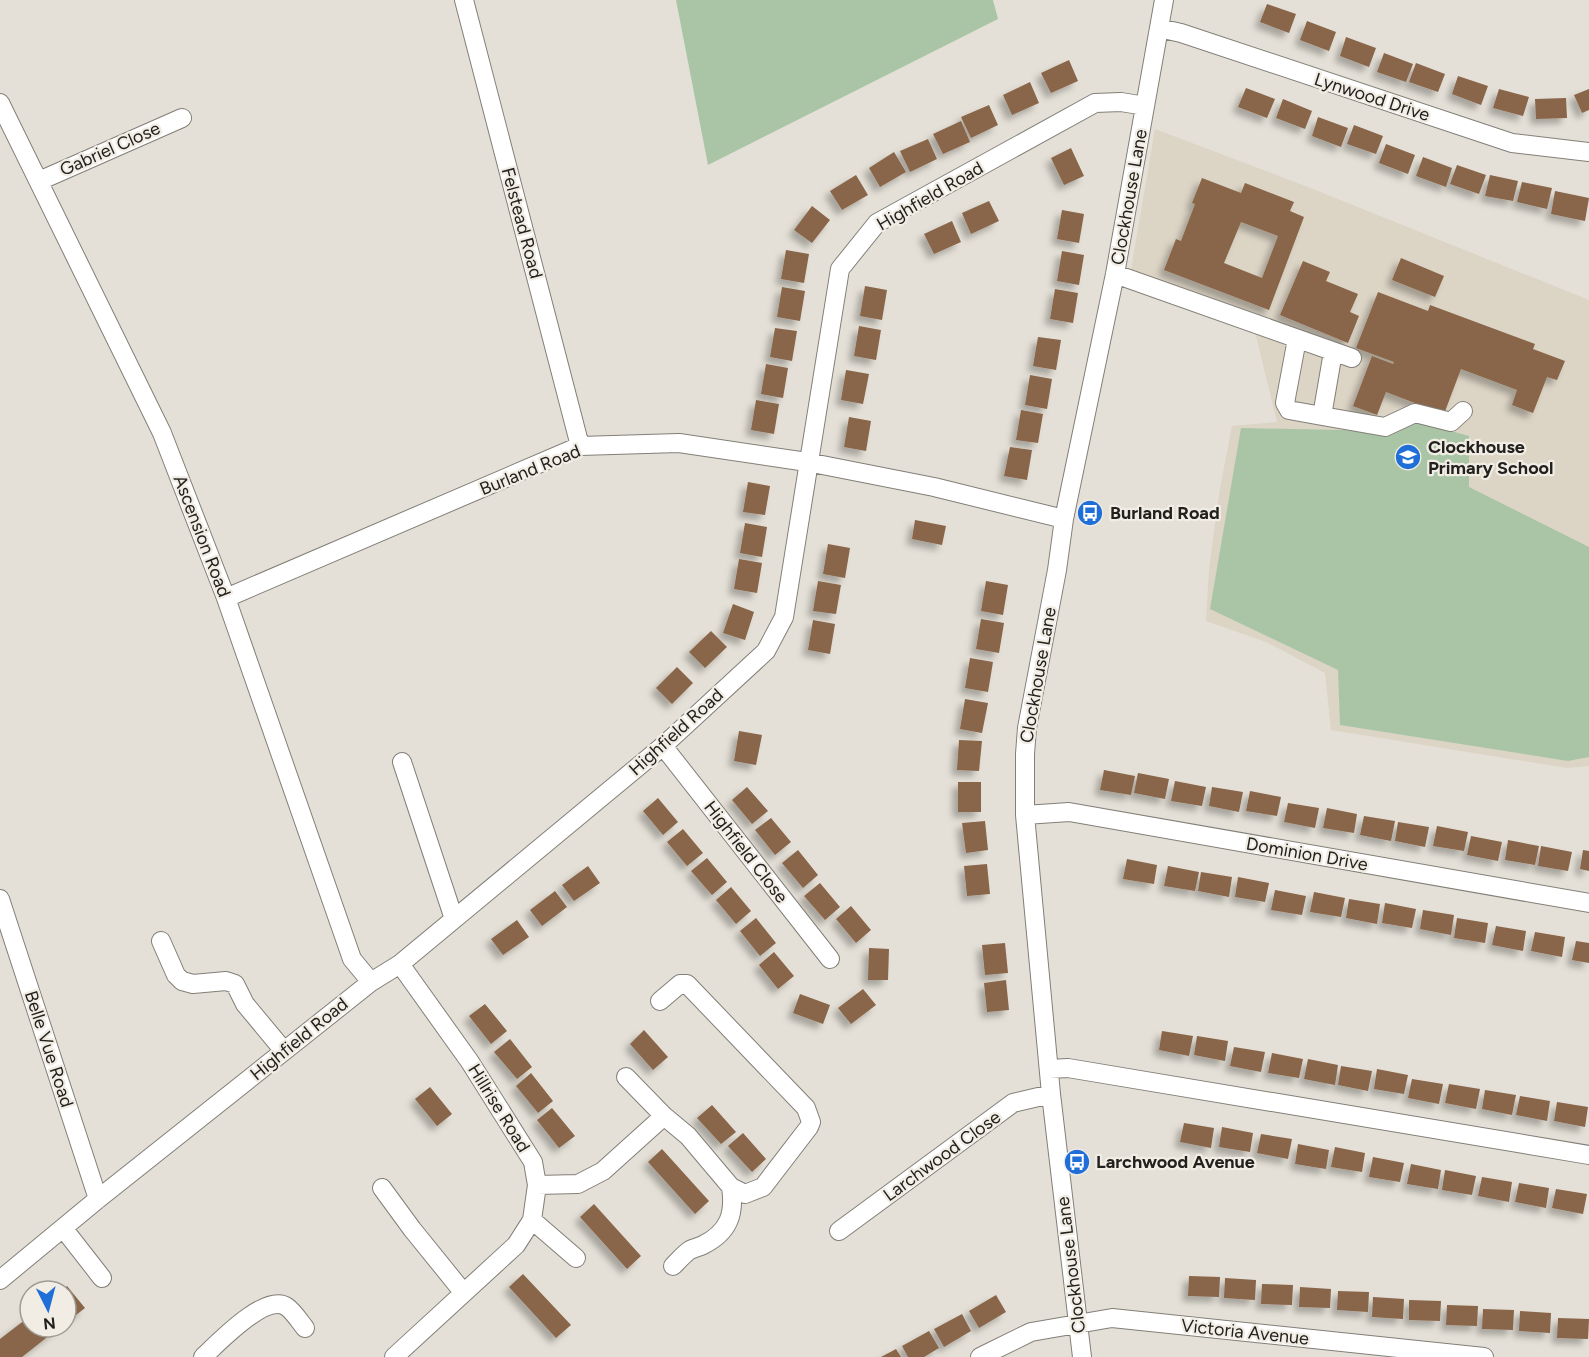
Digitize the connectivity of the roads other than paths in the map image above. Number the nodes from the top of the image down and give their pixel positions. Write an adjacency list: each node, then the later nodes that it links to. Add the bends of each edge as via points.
1 (464, 0): 15 (street, Felstead Road)
2 (1164, 0): 3 (street, Clockhouse Lane)
3 (1159, 28): 5 (street, Clockhouse Lane); 7 (street, Lynwood Drive, via 1512,142)
4 (0, 103): 8 (street, Ascension Road)
5 (1145, 106): 9 (street, Clockhouse Lane); 16 (street, Highfield Road, via 1121,102 1095,104 877,223 840,269)
6 (182, 118): 8 (street, Gabriel Close)
7 (1589, 153)
8 (39, 181): 18 (street, Ascension Road, via 162,433)
9 (1115, 274): 10 (street); 17 (street, Clockhouse Lane)
10 (1297, 339): 11 (street); 14 (street, via 1285,403 1289,410)
11 (1333, 352): 12 (street); 14 (street)
12 (1352, 358)
13 (1463, 411): 14 (street, via 1451,422 1415,413 1385,427)
14 (1322, 416)
15 (580, 447): 16 (street, Burland Road, via 679,443); 18 (street, Burland Road)
16 (807, 462): 17 (street, Burland Road, via 934,487); 19 (street, Highfield Road, via 784,617 766,651)
17 (1064, 519): 21 (street, Clockhouse Lane, via 1028,728)
18 (226, 598): 28 (street, Ascension Road, via 351,959)
19 (663, 746): 24 (street, Highfield Road); 26 (street, Highfield Close)
20 (402, 762): 24 (street)
21 (1025, 815): 23 (street, Dominion Drive, via 1069,812); 31 (street, Clockhouse Lane)
22 (0, 899): 39 (street, Belle Vue Road)
23 (1589, 903)
24 (454, 919): 27 (street, Highfield Road)
25 (162, 941): 30 (street, via 182,981 236,984 245,1004)
26 (830, 959)
27 (400, 964): 28 (street, Highfield Road); 36 (street, Hillrise Road, via 470,1062 533,1162)
28 (371, 982): 30 (street, Highfield Road)
29 (660, 1001): 37 (street, via 680,984 687,984 810,1116 809,1127 763,1187 745,1194)
30 (284, 1051): 39 (street, Highfield Road)
31 (1049, 1069): 33 (street, Clockhouse Lane); 35 (street, via 1068,1068)
32 (627, 1077): 34 (street)
33 (1051, 1094): 42 (street, Larchwood Close, via 1013,1103); 48 (street, Clockhouse Lane)
34 (664, 1116): 36 (street, via 603,1171 578,1184); 37 (street, via 688,1136)
35 (1589, 1155)
36 (537, 1185): 40 (street, Hillrise Road)
37 (731, 1187): 44 (street, via 732,1216 719,1234 689,1251)
38 (382, 1188): 47 (street)
39 (98, 1199): 41 (street, Highfield Road)
40 (532, 1220): 43 (street); 47 (street, Hillrise Road, via 516,1245)
41 (63, 1228): 45 (street); 46 (street, Highfield Road)
42 (839, 1231)
43 (576, 1258)
44 (673, 1266)
45 (102, 1278)
46 (0, 1280)
47 (463, 1292): 51 (street, Hillrise Road)
48 (1078, 1323): 52 (street, Victoria Avenue, via 1031,1332); 53 (street, Clockhouse Lane); 54 (street, Victoria Avenue, via 1112,1318)
49 (306, 1328): 50 (street, via 287,1307 276,1303 261,1308)
50 (203, 1357)
51 (394, 1357)
52 (980, 1357)
53 (1082, 1357)
54 (1484, 1357)

